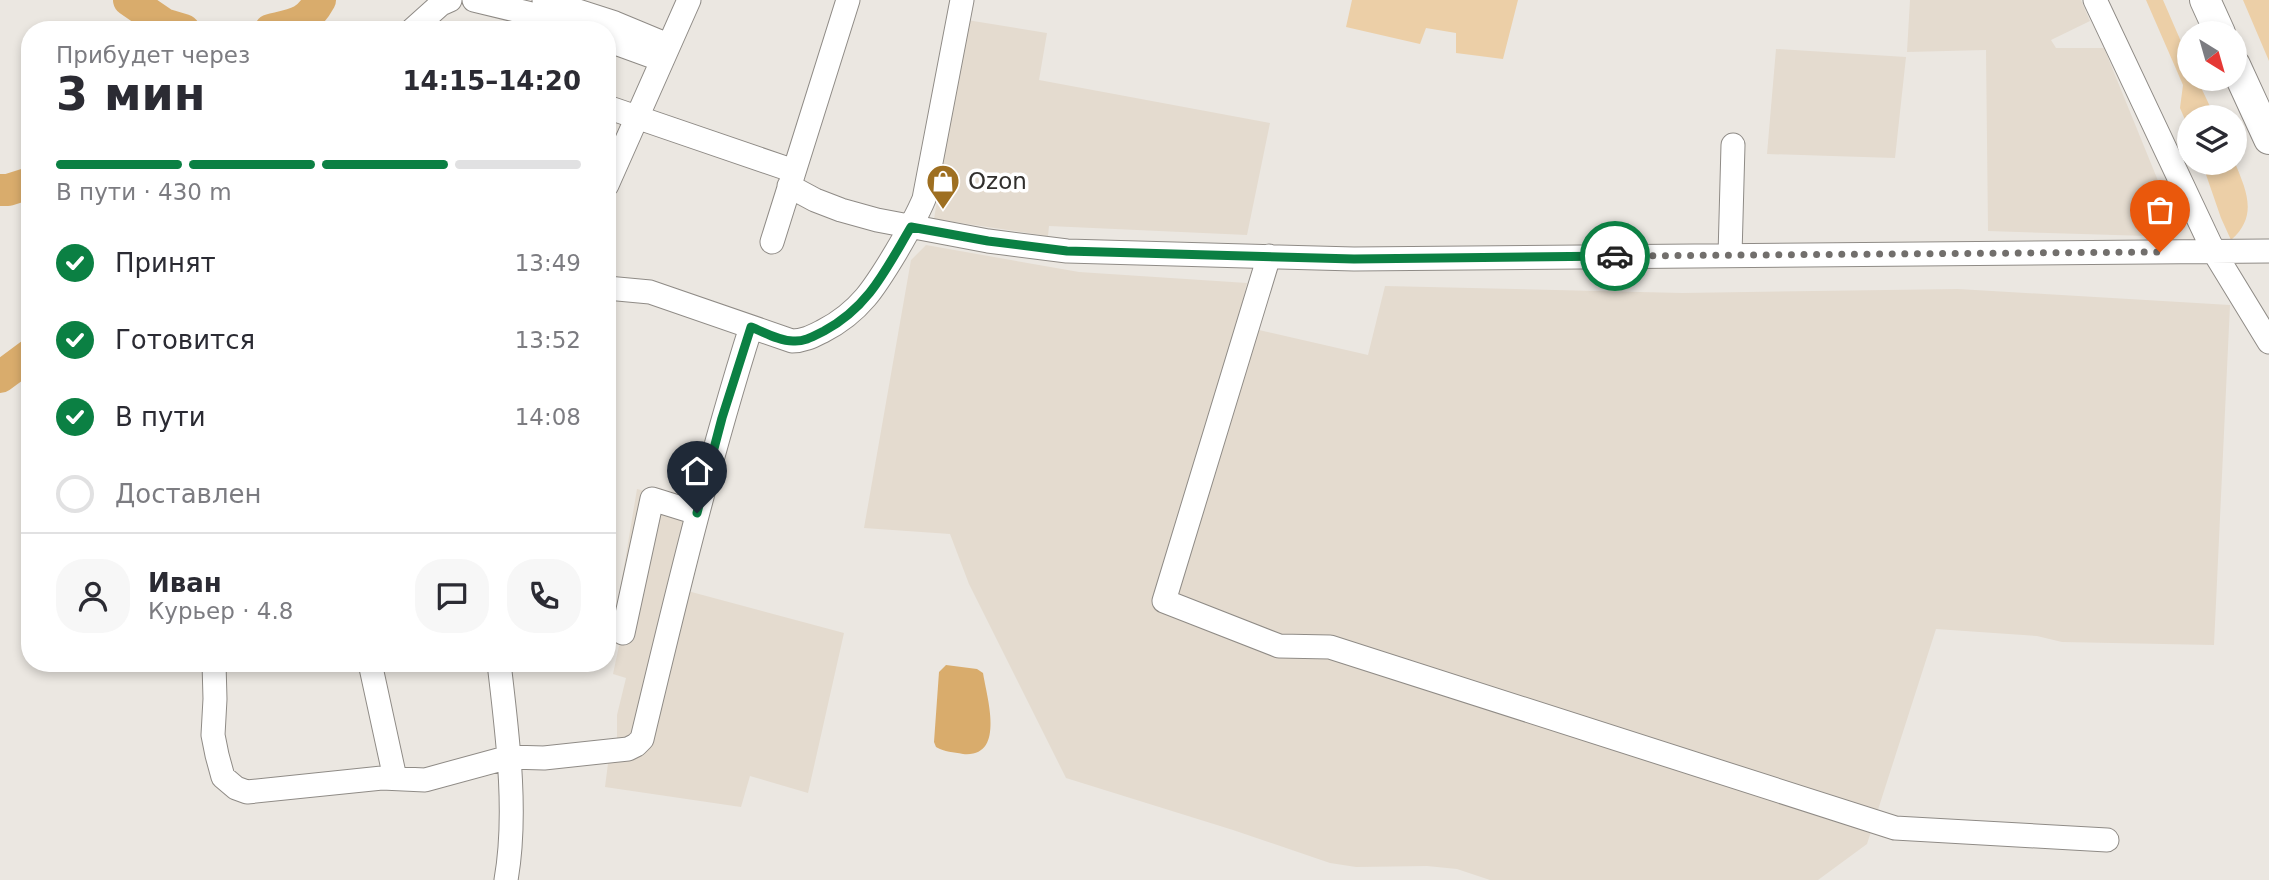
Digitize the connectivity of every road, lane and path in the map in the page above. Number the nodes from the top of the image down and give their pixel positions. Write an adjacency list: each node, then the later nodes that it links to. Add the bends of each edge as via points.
1 (450, 0): 9 (street)
2 (474, 0): 10 (street)
3 (544, 0): 11 (street)
4 (689, 0): 15 (street)
5 (848, 0): 22 (street)
6 (962, 0): 23 (street, via 924,199)
7 (2095, 0): 26 (street)
8 (2205, 0): 12 (main road)
9 (422, 21)
10 (557, 21)
11 (609, 21)
12 (2215, 21)
13 (616, 24): 15 (street)
14 (616, 42): 15 (street)
15 (665, 52): 18 (street)
16 (2247, 91): 19 (main road)
17 (616, 110): 18 (street)
18 (636, 117): 21 (street); 22 (street)
19 (2269, 139)
20 (1734, 145): 27 (street)
21 (616, 164)
22 (792, 178): 23 (street, via 815,200); 24 (street)
23 (911, 227): 28 (street, via 1067,251); 30 (street, via 867,298 831,327 792,341)
24 (772, 243)
25 (2269, 251): 26 (street)
26 (2214, 252): 27 (street); 31 (street)
27 (1730, 255): 28 (street)
28 (1269, 257): 39 (street, via 1164,601 1279,646 1330,647 1895,828)
29 (616, 288): 30 (street, via 650,292)
30 (751, 327): 32 (street)
31 (2269, 342)
32 (697, 513): 33 (street, via 652,499); 37 (street, via 642,739 628,749 593,754)
33 (623, 633)
34 (214, 672): 38 (street, via 213,735 223,778 236,788 247,792)
35 (372, 672): 38 (street)
36 (500, 672): 37 (street)
37 (509, 757): 38 (street, via 425,780); 40 (street, via 511,852)
38 (395, 778)
39 (2107, 840)
40 (506, 880)

